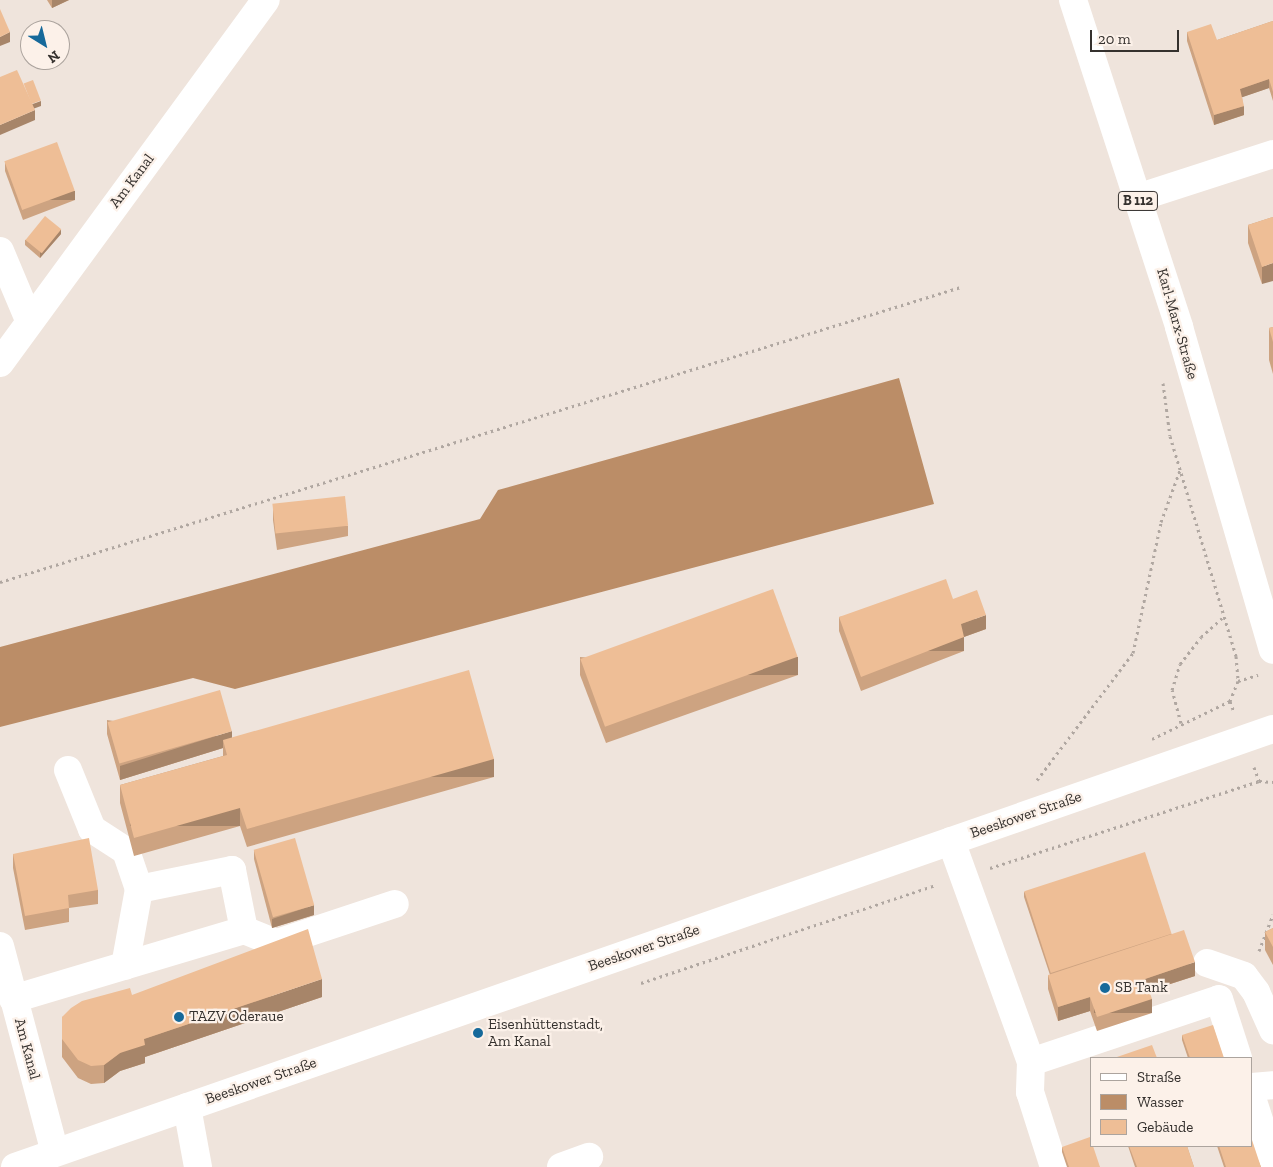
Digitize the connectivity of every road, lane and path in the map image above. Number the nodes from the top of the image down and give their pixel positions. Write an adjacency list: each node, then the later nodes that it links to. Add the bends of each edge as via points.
1 (266, 0): 7 (street, Am Kanal)
2 (1073, 0): 4 (street, Karl-Marx-Straße / B 112)
3 (1273, 154): 4 (street)
4 (1137, 198): 13 (street, Karl-Marx-Straße / B 112)
5 (0, 251): 7 (street)
6 (961, 287): 11 (path)
7 (29, 320): 8 (street, Am Kanal)
8 (0, 363)
9 (1161, 376): 10 (path, via 1170,436)
10 (1180, 469): 12 (path); 19 (path, via 1161,522 1133,653)
11 (0, 582)
12 (1224, 616): 14 (path, via 1180,664 1172,690); 14 (path, via 1236,656 1238,681 1230,701)
13 (1273, 650)
14 (1182, 723): 16 (path)
15 (1273, 729): 20 (street, Beeskower Straße)
16 (1148, 740)
17 (68, 770): 22 (street, via 92,829 126,851)
18 (1273, 782): 21 (path, via 1259,781)
19 (1034, 784)
20 (952, 841): 21 (street); 36 (street, Beeskower Straße)
21 (964, 876): 28 (path); 32 (street)
22 (139, 889): 24 (street, via 232,870); 27 (street)
23 (395, 904): 24 (street, via 277,943)
24 (244, 930): 27 (street)
25 (0, 946): 29 (street, Am Kanal)
26 (1207, 963): 30 (street, via 1244,976 1256,992)
27 (124, 966): 29 (street)
28 (633, 985)
29 (13, 999): 37 (street, Am Kanal)
30 (1273, 1030)
31 (1238, 1057): 32 (street, via 1219,999)
32 (1031, 1062): 43 (street, via 1030,1092)
33 (1273, 1085): 34 (street)
34 (1253, 1087)
35 (1253, 1101): 39 (street)
36 (187, 1107): 37 (street, Beeskower Straße); 41 (street)
37 (54, 1152): 40 (street, Beeskower Straße)
38 (589, 1157): 42 (street)
39 (1273, 1162)
40 (15, 1167)
41 (198, 1167)
42 (561, 1167)
43 (1054, 1167)

